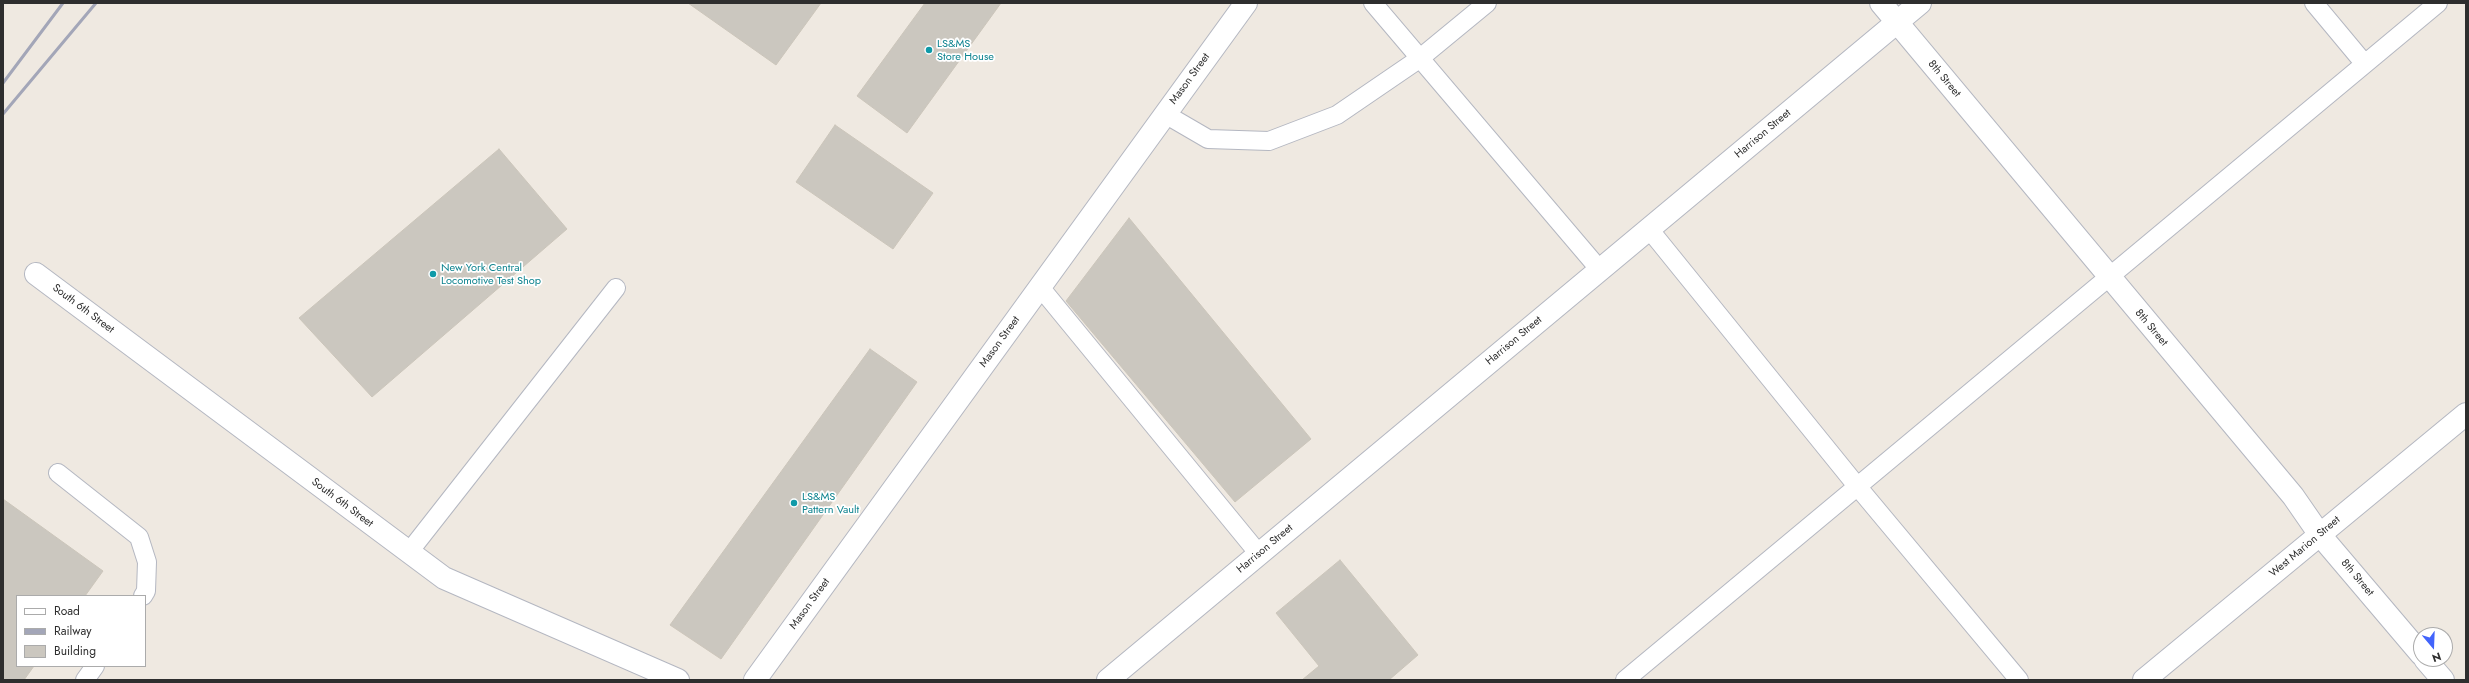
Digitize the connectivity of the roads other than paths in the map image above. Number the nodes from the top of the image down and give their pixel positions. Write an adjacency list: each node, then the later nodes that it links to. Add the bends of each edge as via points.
1 (1246, 3): 11 (street, Mason Street)
2 (1373, 3): 9 (lane)
3 (1487, 3): 9 (lane)
4 (1881, 3): 8 (street, 8th Street)
5 (1920, 3): 8 (street, Harrison Street)
6 (2314, 3): 10 (lane)
7 (2438, 3): 10 (lane)
8 (1897, 22): 12 (street, Harrison Street); 15 (street, 8th Street)
9 (1419, 59): 11 (lane, via 1337,115 1269,141 1208,139); 13 (lane)
10 (2364, 63): 15 (lane)
11 (1165, 114): 16 (street, Mason Street)
12 (1649, 229): 13 (street, Harrison Street); 20 (lane)
13 (1600, 270): 23 (street, Harrison Street)
14 (36, 274): 22 (street, South 6th Street)
15 (2108, 277): 20 (lane); 21 (street, 8th Street, via 2293,496)
16 (1040, 287): 23 (lane); 30 (street, Mason Street)
17 (616, 288): 22 (lane)
18 (2466, 414): 21 (street, West Marion Street)
19 (58, 473): 24 (lane, via 140,537 147,562)
20 (1857, 486): 32 (lane); 33 (lane)
21 (2320, 535): 25 (street, 8th Street); 34 (street, West Marion Street)
22 (409, 552): 29 (street, South 6th Street, via 444,578)
23 (1259, 554): 31 (street, Harrison Street)
24 (144, 595)
25 (2413, 645)
26 (94, 667): 28 (lane)
27 (2432, 667): 35 (street)
28 (85, 680)
29 (678, 680)
30 (755, 680)
31 (1108, 680)
32 (1625, 680)
33 (2019, 680)
34 (2144, 680)
35 (2443, 680)

